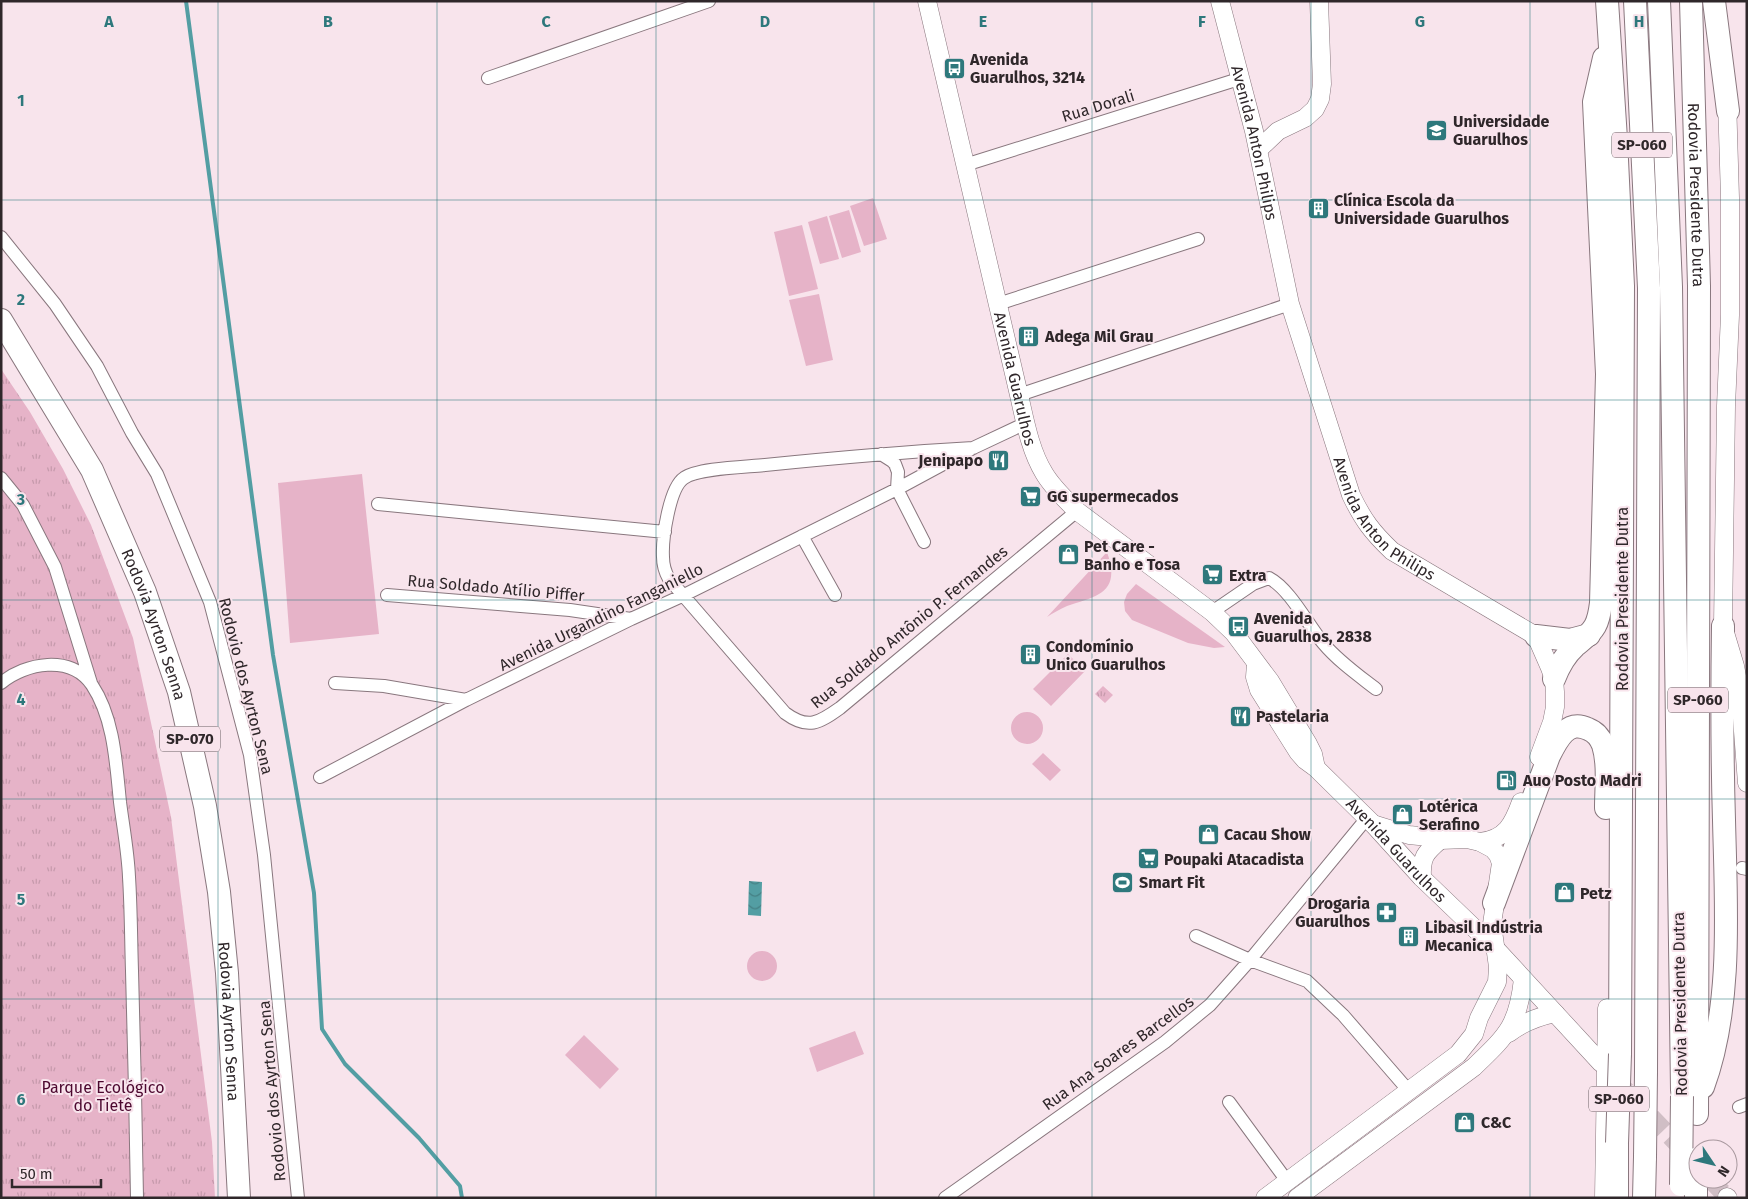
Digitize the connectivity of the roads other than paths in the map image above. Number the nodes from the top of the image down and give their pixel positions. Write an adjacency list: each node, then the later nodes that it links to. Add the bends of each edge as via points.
1 (709, 1): 12 (street)
2 (927, 1): 18 (street, Avenida Guarulhos)
3 (1220, 1): 13 (street, Avenida Anton Philips)
4 (1318, 1): 16 (street, via 1320,98 1315,109 1305,118)
5 (1635, 1): 81 (highway, Rodovia Presidente Dutra / SP-060, bridge, via 1649,288)
6 (1659, 1): 68 (highway, Rodovia Presidente Dutra / SP-060, via 1671,287)
7 (1691, 1): 68 (highway, Rodovia Presidente Dutra / SP-060, via 1698,286)
8 (1714, 1): 14 (highway)
9 (1722, 1): 14 (street)
10 (1607, 2): 11 (highway, Rodovia Presidente Dutra / SP-060)
11 (1610, 35): 41 (highway, via 1594,102 1607,374 1601,603 1595,626); 64 (highway, Rodovia Presidente Dutra / SP-060, via 1623,305)
12 (488, 78)
13 (1242, 78): 15 (street, Avenida Anton Philips); 18 (street, Rua Dorali)
14 (1728, 111): 40 (street, via 1730,315)
15 (1254, 131): 16 (street); 17 (street, Avenida Anton Philips)
16 (1278, 131): 17 (street)
17 (1258, 150): 22 (street, Avenida Anton Philips)
18 (965, 165): 21 (street, Avenida Guarulhos)
19 (1, 237): 75 (street, Rodovio dos Ayrton Sena, via 55,304 97,366 157,474 210,602 250,755 281,1013)
20 (1198, 239): 21 (street)
21 (998, 304): 24 (street, Avenida Guarulhos)
22 (1290, 304): 24 (street); 42 (street, Avenida Anton Philips, via 1352,496 1363,519 1392,551)
23 (1, 320): 74 (highway, Rodovia Ayrton Senna / SP-070, via 92,470 145,592 179,692 205,806 219,892 227,973)
24 (1019, 395): 25 (street, Avenida Guarulhos)
25 (1026, 423): 26 (street, Avenida Urgandino Fanganiello); 31 (street, Avenida Guarulhos, via 1044,473)
26 (973, 448): 27 (street, Rua Soldado Antônio P. Fernandes); 29 (street, Avenida Urgandino Fanganiello)
27 (881, 454): 29 (street, via 895,464); 32 (street, Rua Soldado Antônio P. Fernandes, via 699,472 684,477 674,492)
28 (1, 478): 45 (street, via 23,506 55,567)
29 (898, 489): 33 (street, Avenida Urgandino Fanganiello); 34 (street)
30 (378, 504): 32 (street)
31 (1076, 511): 36 (street, Rua Soldado Antônio P. Fernandes, via 840,708 814,723 795,720 785,713); 38 (street, Avenida Guarulhos)
32 (665, 532): 36 (street, Rua Soldado Antônio P. Fernandes, via 664,570)
33 (802, 536): 36 (street, Avenida Urgandino Fanganiello); 37 (street)
34 (924, 542)
35 (387, 595): 39 (street, Rua Soldado Atílio Piffer, via 570,610)
36 (684, 595): 39 (street, Avenida Urgandino Fanganiello)
37 (835, 595)
38 (1212, 612): 47 (street, via 1253,584 1269,578 1282,587 1323,644); 51 (street, Avenida Guarulhos, via 1234,633 1270,681 1308,744 1316,768)
39 (631, 619): 48 (street, Avenida Urgandino Fanganiello)
40 (1723, 626): 50 (street, via 1740,692); 68 (highway, via 1726,903 1721,1015 1704,1087)
41 (1588, 635): 42 (highway, via 1574,640); 43 (highway, via 1566,656)
42 (1536, 636): 43 (street)
43 (1554, 679): 53 (street, via 1552,722 1516,815 1502,835)
44 (1, 683): 45 (street, via 27,668 44,664 77,671)
45 (91, 683): 73 (street, via 110,731 129,876)
46 (335, 683): 48 (street, via 384,686)
47 (1376, 689)
48 (466, 700): 49 (street, Avenida Urgandino Fanganiello)
49 (320, 776)
50 (1747, 783)
51 (1370, 821): 52 (street, via 1402,834); 54 (street, Avenida Guarulhos); 58 (street, Rua Ana Soares Barcellos)
52 (1440, 840): 53 (street); 54 (street, via 1422,860)
53 (1480, 842): 55 (street, via 1493,849 1500,863)
54 (1422, 878): 57 (street, Avenida Guarulhos)
55 (1494, 903): 57 (street); 60 (highway, via 1554,746 1568,728 1578,725 1596,733 1604,747 1605,767)
56 (1196, 936): 58 (street)
57 (1495, 948): 59 (street, Avenida Guarulhos); 63 (street, via 1497,982 1474,1034)
58 (1250, 960): 66 (street, via 1307,981 1343,1015); 76 (street, Rua Ana Soares Barcellos, via 1210,1005 1188,1024)
59 (1523, 978): 61 (street, Avenida Guarulhos); 62 (street, via 1518,1011)
60 (1607, 1008): 64 (highway); 79 (street, SP-060)
61 (1555, 1013): 62 (street, via 1528,1020); 64 (street, Avenida Guarulhos)
62 (1506, 1035): 65 (street)
63 (1460, 1052): 65 (street); 66 (street)
64 (1613, 1052): 80 (highway, Rodovia Presidente Dutra / SP-060, bridge)
65 (1474, 1067): 70 (street)
66 (1408, 1090): 69 (street)
67 (1229, 1102): 71 (street)
68 (1692, 1104): 72 (highway, Rodovia Presidente Dutra / SP-060, bridge)
69 (1342, 1140): 70 (street); 71 (street)
70 (1354, 1156): 78 (street)
71 (1287, 1181): 77 (street)
72 (1686, 1194)
73 (137, 1198)
74 (239, 1198)
75 (298, 1198)
76 (945, 1198)
77 (1265, 1198)
78 (1297, 1198)
79 (1604, 1198)
80 (1617, 1198)
81 (1644, 1198)

